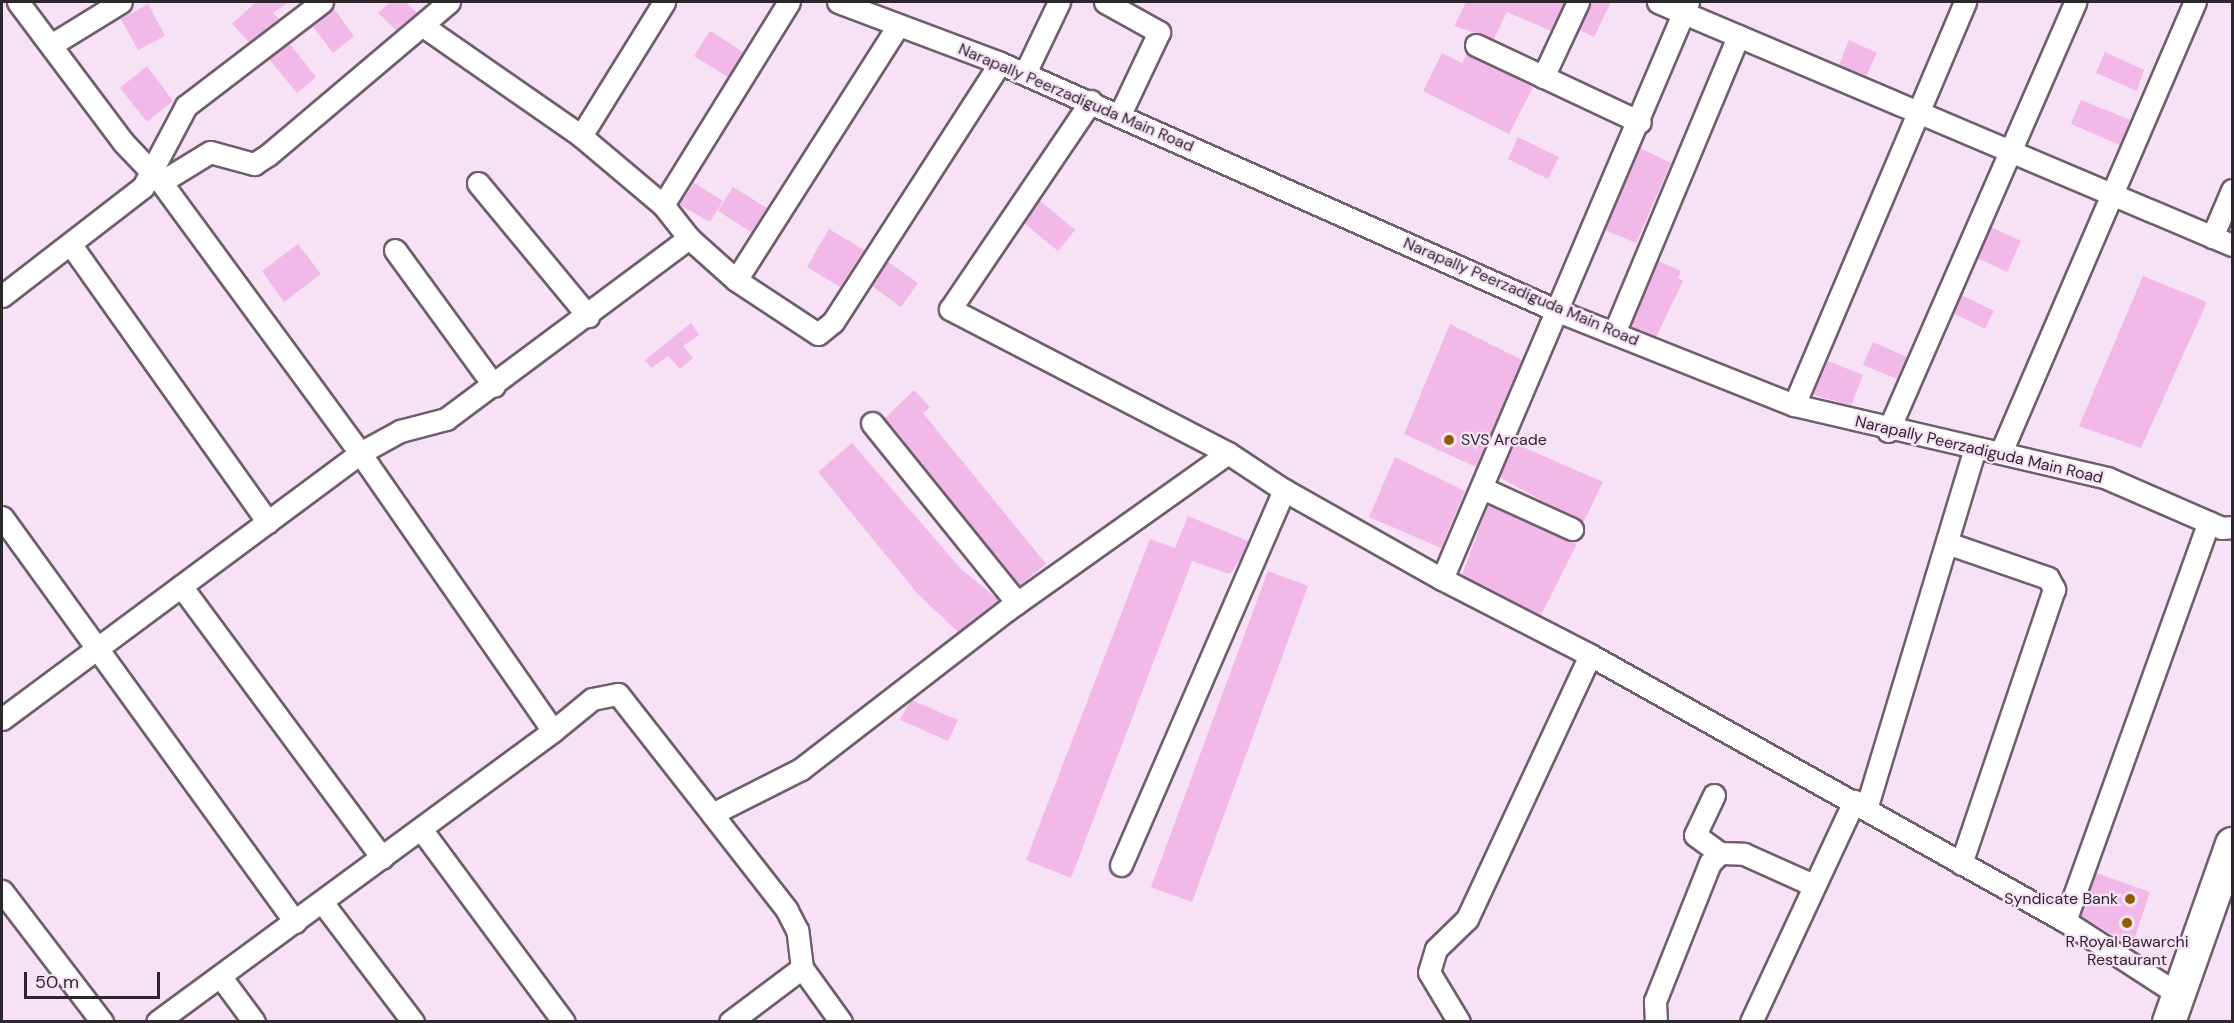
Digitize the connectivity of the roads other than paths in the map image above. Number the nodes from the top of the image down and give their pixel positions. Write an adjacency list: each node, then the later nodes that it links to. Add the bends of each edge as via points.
1 (18, 2): 19 (street)
2 (121, 2): 19 (street)
3 (322, 2): 30 (street, via 186,106)
4 (449, 2): 16 (street)
5 (663, 2): 28 (street)
6 (789, 2): 34 (street)
7 (838, 2): 17 (street, Narapally Peerzadiguda Main Road)
8 (1059, 2): 22 (street)
9 (1105, 2): 26 (street, via 1159,32)
10 (1578, 2): 23 (street)
11 (1658, 2): 15 (street)
12 (1965, 2): 25 (street)
13 (2075, 2): 29 (street)
14 (2195, 2): 33 (street)
15 (1686, 7): 18 (street); 27 (street)
16 (423, 26): 28 (street); 30 (street, via 254,164 210,152)
17 (898, 26): 21 (street, Narapally Peerzadiguda Main Road); 40 (street)
18 (1738, 36): 25 (street); 44 (street)
19 (51, 45): 30 (street)
20 (1476, 45): 23 (street)
21 (1000, 63): 22 (street, Narapally Peerzadiguda Main Road); 40 (street, via 824,331 818,334)
22 (1024, 73): 24 (street, Narapally Peerzadiguda Main Road)
23 (1543, 77): 27 (street)
24 (1091, 101): 26 (street, Narapally Peerzadiguda Main Road); 52 (street, via 950,309)
25 (1917, 113): 29 (street); 46 (street)
26 (1120, 114): 42 (street, Narapally Peerzadiguda Main Road)
27 (1640, 122): 42 (street)
28 (580, 136): 34 (street)
29 (2012, 153): 33 (street); 48 (street)
30 (156, 180): 37 (street); 51 (street)
31 (478, 183): 43 (street)
32 (2232, 190): 35 (street)
33 (2113, 196): 35 (street); 50 (street)
34 (663, 205): 36 (street)
35 (2212, 237): 38 (street)
36 (689, 238): 40 (street); 43 (street)
37 (71, 245): 41 (street); 56 (street)
38 (2232, 245)
39 (394, 250): 45 (street)
40 (736, 280)
41 (2, 296)
42 (1560, 312): 44 (street, Narapally Peerzadiguda Main Road); 53 (street)
43 (588, 316): 45 (street)
44 (1614, 333): 46 (street, Narapally Peerzadiguda Main Road)
45 (494, 386): 51 (street, via 446,419 400,431)
46 (1794, 405): 48 (street, Narapally Peerzadiguda Main Road)
47 (872, 423): 62 (street)
48 (1888, 431): 49 (street, Narapally Peerzadiguda Main Road)
49 (1974, 451): 50 (street, Narapally Peerzadiguda Main Road); 59 (street)
50 (2001, 452): 58 (street, Narapally Peerzadiguda Main Road, via 2107,478)
51 (360, 453): 56 (street); 66 (street)
52 (1228, 453): 54 (street); 62 (street)
53 (1482, 489): 57 (street); 60 (street)
54 (1284, 490): 60 (street); 75 (street)
55 (2, 517): 63 (street)
56 (268, 522): 61 (street)
57 (1572, 529)
58 (2224, 529): 80 (street)
59 (1947, 543): 68 (street); 74 (street, via 2048,578 2054,589)
60 (1442, 579): 64 (street)
61 (182, 586): 63 (street); 73 (street)
62 (1017, 603): 69 (street, via 801,769)
63 (98, 648): 65 (street); 81 (street)
64 (1590, 655): 68 (street); 92 (street, via 1467,919 1436,949 1429,972)
65 (2, 719)
66 (553, 731): 69 (street, via 592,699 618,694); 70 (street)
67 (1714, 795): 72 (street, via 1695,835)
68 (1860, 805): 74 (street); 76 (street)
69 (712, 814): 82 (street, via 787,910 797,930)
70 (421, 829): 73 (street); 89 (street)
71 (2232, 844): 84 (highway)
72 (1720, 853): 76 (street, via 1744,854); 93 (street, via 1710,863 1655,1001)
73 (382, 858): 78 (street)
74 (1961, 864): 80 (street)
75 (1121, 865)
76 (1811, 884): 94 (street)
77 (2, 891): 85 (street)
78 (322, 902): 81 (street); 88 (street)
79 (2232, 904): 84 (highway)
80 (2066, 921): 84 (street)
81 (295, 922): 83 (street)
82 (802, 968): 90 (street); 91 (street)
83 (220, 976): 86 (street); 87 (street)
84 (2179, 1012)
85 (102, 1022)
86 (157, 1022)
87 (254, 1022)
88 (413, 1022)
89 (564, 1022)
90 (730, 1022)
91 (841, 1022)
92 (1459, 1022)
93 (1656, 1022)
94 (1751, 1022)

